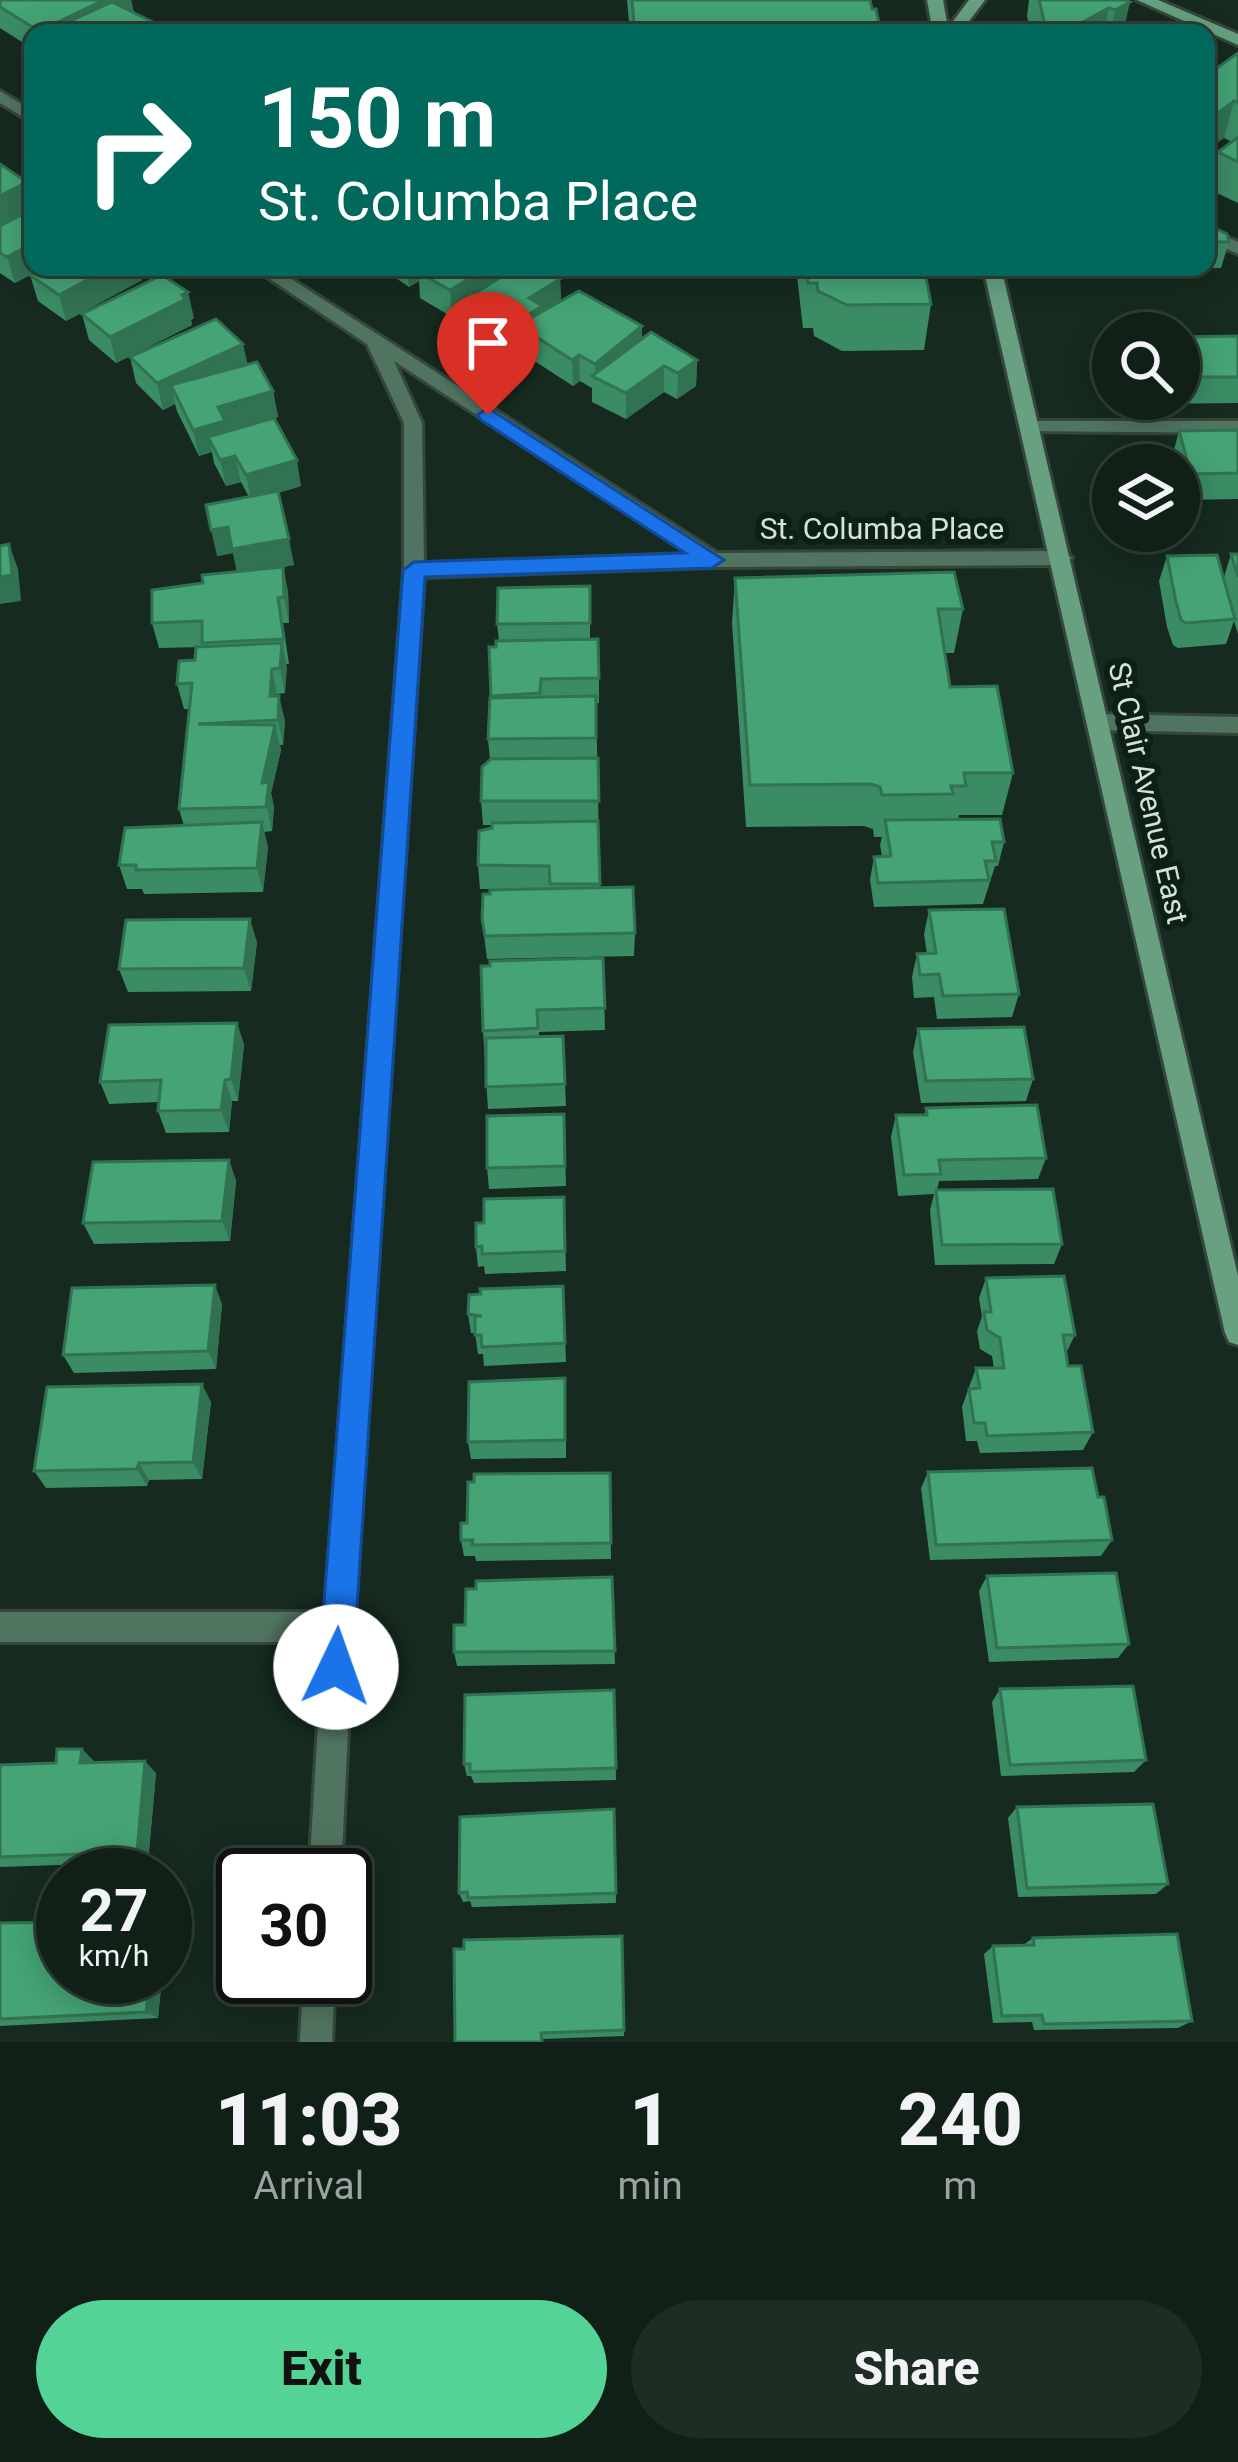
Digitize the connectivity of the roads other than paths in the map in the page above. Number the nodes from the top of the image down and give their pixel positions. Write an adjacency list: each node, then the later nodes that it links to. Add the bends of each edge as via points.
1 (1145, 0): 2 (main road)
2 (1195, 24)
3 (275, 276): 5 (street)
4 (994, 276): 6 (main road, St Clair Avenue East)
5 (376, 343): 9 (street); 10 (street, via 413,423)
6 (1030, 427): 7 (street); 8 (main road, St Clair Avenue East)
7 (1238, 427)
8 (1062, 558): 9 (street, St. Columba Place); 11 (main road, St Clair Avenue East)
9 (712, 560): 10 (street, St. Columba Place)
10 (414, 570): 15 (street)
11 (1098, 722): 12 (street); 13 (main road, St Clair Avenue East)
12 (1238, 725)
13 (1238, 1334)
14 (0, 1628): 15 (street)
15 (338, 1628): 16 (street)
16 (326, 1848)
17 (318, 2004): 18 (street)
18 (316, 2042)

